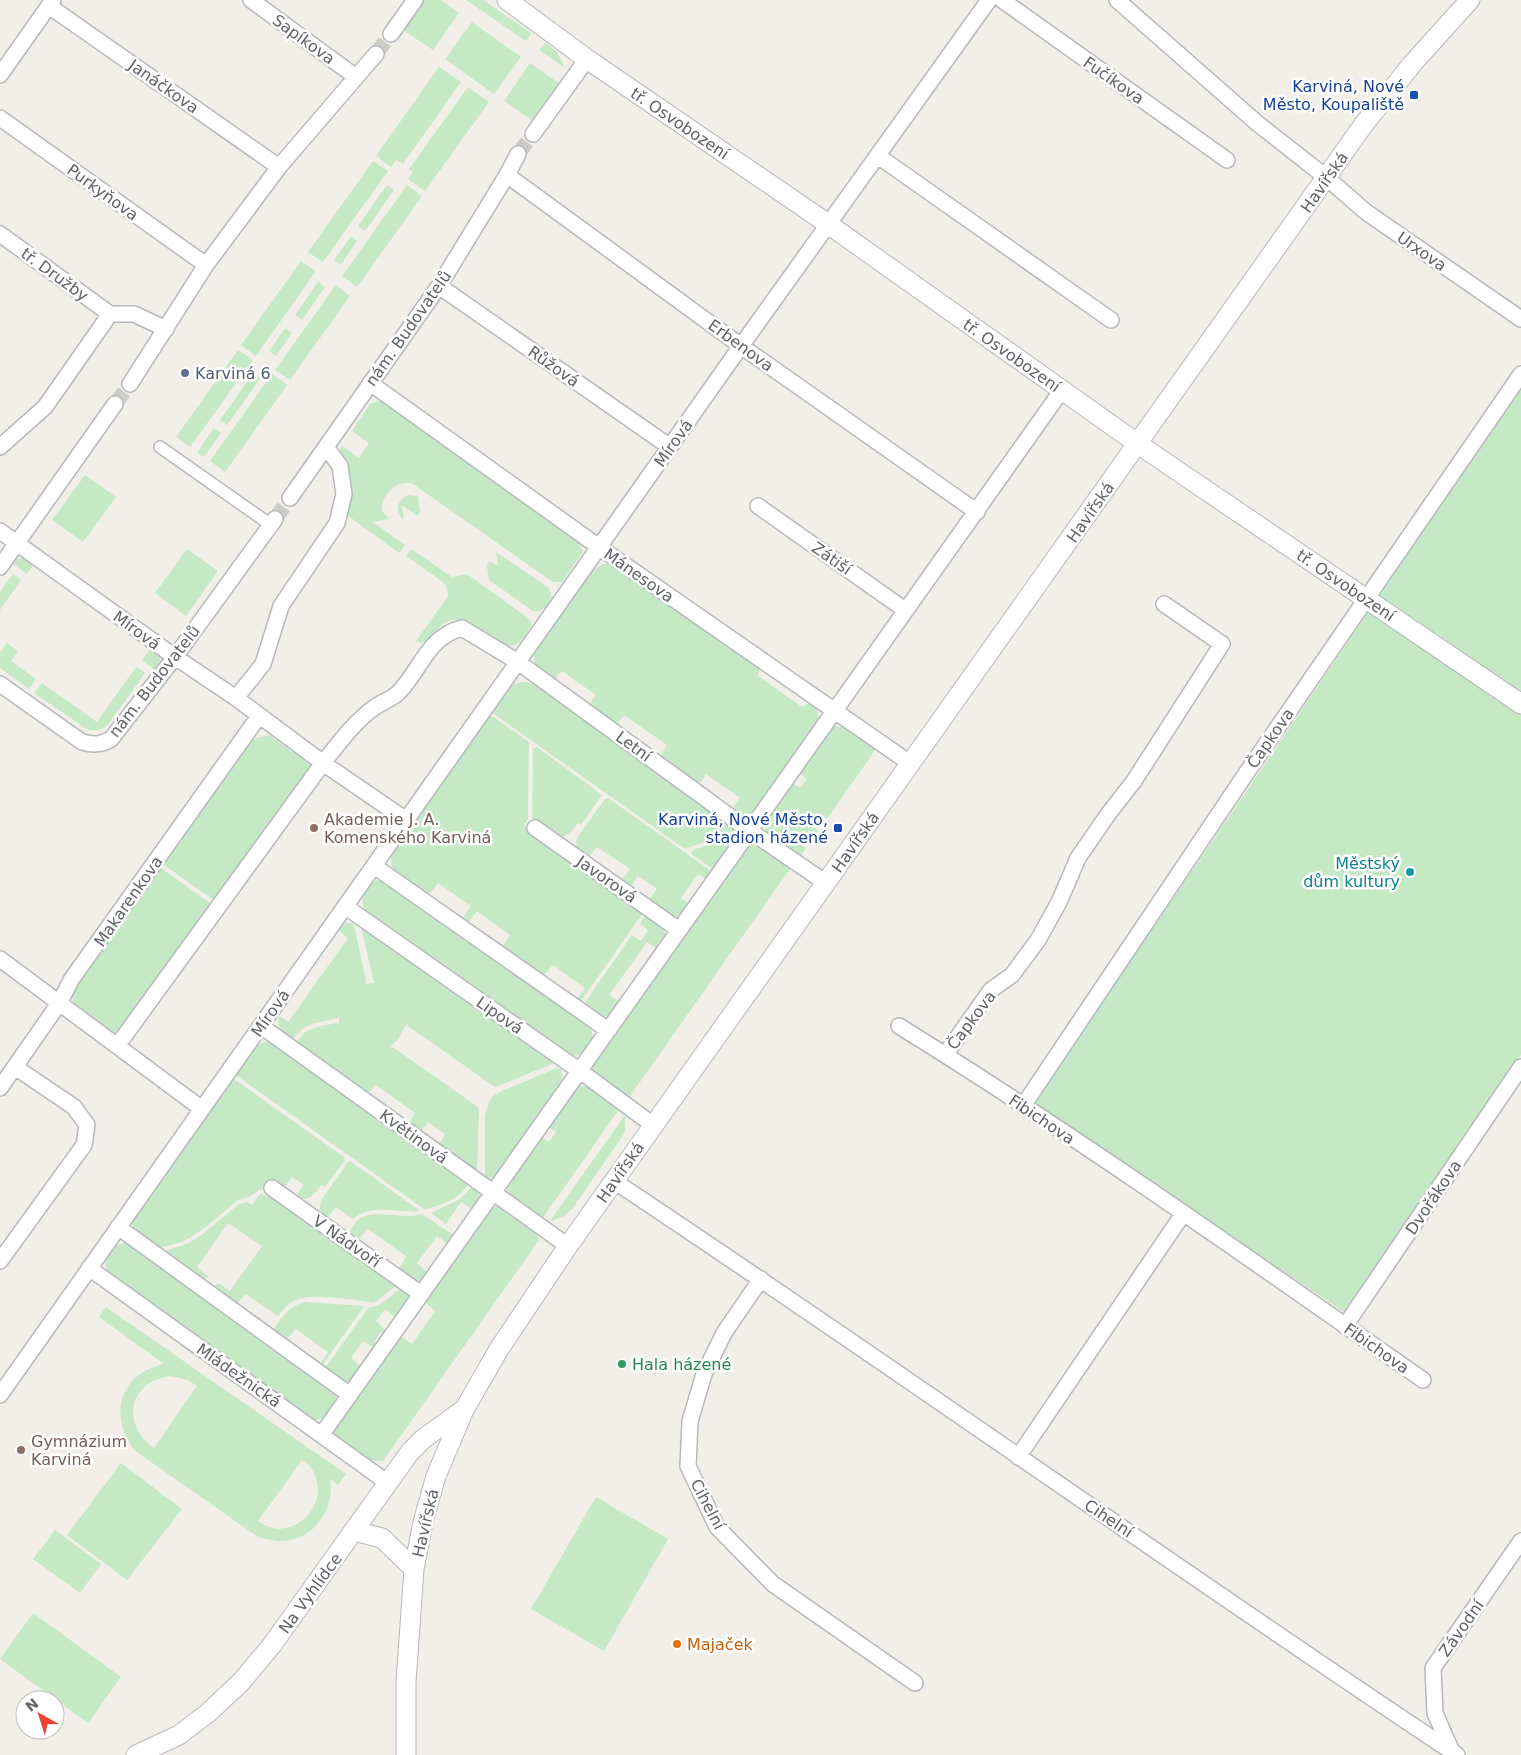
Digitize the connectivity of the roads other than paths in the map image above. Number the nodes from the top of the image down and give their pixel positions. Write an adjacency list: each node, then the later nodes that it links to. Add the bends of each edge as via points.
1 (251, 0): 13 (street, Sapíkova)
2 (415, 0): 9 (street)
3 (990, 0): 17 (street)
4 (1002, 0): 18 (street, Fučíkova)
5 (1117, 0): 21 (street, via 1256,123)
6 (1470, 0): 21 (street, Havířská, via 1413,63 1364,124)
7 (513, 2): 11 (street, tř. Osvobození)
8 (51, 3): 12 (street); 19 (street, Janáčkova)
9 (391, 34)
10 (376, 54): 13 (street)
11 (588, 59): 15 (street); 22 (street, tř. Osvobození)
12 (0, 75)
13 (356, 77): 19 (street)
14 (0, 118): 24 (street, Purkyňova)
15 (533, 134)
16 (518, 154): 20 (street, nám. Budovatelů)
17 (878, 156): 22 (street); 28 (street)
18 (1227, 160)
19 (279, 167): 24 (street)
20 (507, 175): 25 (street, nám. Budovatelů); 30 (street, Erbenova)
21 (1327, 178): 27 (street, Urxova, via 1366,212); 36 (street, Havířská)
22 (828, 224): 30 (street, Mírová); 34 (street, tř. Osvobození)
23 (0, 234): 26 (street, tř. Družby)
24 (206, 265): 29 (street)
25 (439, 286): 32 (street, nám. Budovatelů); 40 (street, Růžová)
26 (110, 314): 29 (street, via 134,314); 37 (street, via 45,407)
27 (1521, 319)
28 (1111, 320)
29 (166, 329): 33 (street)
30 (741, 346): 40 (street, Mírová); 43 (street, Erbenova)
31 (1521, 374): 49 (street, Čapkova)
32 (370, 383): 39 (street, nám. Budovatelů); 47 (street, Mánesova)
33 (130, 384)
34 (1062, 390): 36 (street, tř. Osvobození); 43 (street)
35 (115, 404): 46 (street)
36 (1138, 444): 49 (street, tř. Osvobození); 60 (street, Havířská)
37 (0, 447)
38 (160, 447): 44 (street)
39 (326, 447): 41 (street, nám. Budovatelů); 55 (street, via 340,466 344,494 337,523 281,606 264,664)
40 (670, 447): 47 (street, Mírová)
41 (290, 498)
42 (758, 506): 51 (street, Zátiší)
43 (977, 512): 51 (street)
44 (273, 522): 52 (street, nám. Budovatelů)
45 (0, 530): 46 (street, Mírová)
46 (16, 543): 48 (street); 52 (street, Mírová)
47 (599, 547): 53 (street, Mírová); 57 (street, Mánesova)
48 (0, 567)
49 (1366, 598): 56 (street, tř. Osvobození); 79 (street, Čapkova)
50 (1164, 604): 74 (street, Čapkova, via 1222,644 1134,781 1078,858 1038,940 1012,975 990,990)
51 (905, 610): 57 (street)
52 (175, 657): 54 (street, nám. Budovatelů, via 118,732 104,743 91,745 82,742); 55 (street, Mírová)
53 (518, 662): 59 (street, via 462,628 450,632 436,641 398,693 353,726); 61 (street, Mírová); 63 (street, Letní)
54 (0, 684)
55 (236, 698): 58 (street, Mírová)
56 (1521, 704)
57 (834, 711): 60 (street, Mánesova); 63 (street)
58 (259, 716): 59 (street, Mírová); 69 (street, Makarenkova, via 72,980)
59 (323, 763): 61 (street, Mírová); 73 (street)
60 (911, 764): 65 (street, Havířská)
61 (406, 820): 64 (street, Mírová)
62 (535, 828): 67 (street, Javorová)
63 (750, 831): 65 (street, Letní); 67 (street)
64 (374, 866): 66 (street, Mírová); 72 (street)
65 (826, 883): 81 (street, Havířská)
66 (346, 907): 70 (street, Mírová); 77 (street, Lipová)
67 (679, 930): 72 (street)
68 (0, 959): 69 (street)
69 (60, 1002): 73 (street); 75 (street, Makarenkova)
70 (261, 1026): 80 (street, Mírová); 84 (street, Květinová)
71 (899, 1026): 74 (street, Fibichova)
72 (608, 1030): 77 (street)
73 (117, 1046): 80 (street)
74 (945, 1054): 79 (street, Fibichova)
75 (15, 1067): 78 (street, Makarenkova); 88 (street, via 74,1107 87,1125 84,1145)
76 (1521, 1068): 92 (street, Dvořákova)
77 (580, 1070): 81 (street, Lipová); 84 (street)
78 (0, 1088)
79 (1023, 1106): 85 (street, Fibichova)
80 (202, 1108): 86 (street, Mírová)
81 (653, 1125): 82 (street, Havířská)
82 (614, 1181): 87 (street, Havířská); 90 (street, Cihelní)
83 (272, 1188): 91 (street, V Nádvoří)
84 (493, 1192): 87 (street, Květinová); 91 (street)
85 (1184, 1214): 92 (street, Fibichova); 98 (street)
86 (118, 1227): 89 (street, Mírová); 95 (street)
87 (568, 1246): 96 (street, Havířská, via 499,1349)
88 (0, 1261)
89 (89, 1268): 94 (street, Mírová); 97 (street, Mládežnická)
90 (762, 1279): 98 (street, Cihelní); 103 (street, Cihelní, via 724,1333 704,1374 690,1421 688,1466 717,1527 773,1584)
91 (421, 1294): 95 (street)
92 (1346, 1326): 93 (street, Fibichova)
93 (1422, 1380)
94 (0, 1395)
95 (350, 1395): 97 (street)
96 (464, 1410): 99 (street, Na Vyhlídce, via 423,1439); 102 (street, Havířská, via 436,1476)
97 (322, 1434): 99 (street, Mládežnická)
98 (1018, 1457): 104 (street, Cihelní)
99 (388, 1482): 100 (street, Na Vyhlídce)
100 (354, 1531): 102 (street, via 382,1538); 105 (street, Na Vyhlídce, via 272,1646 241,1682 179,1735)
101 (1521, 1541): 104 (street, Závodní, via 1433,1668 1435,1713)
102 (414, 1570): 106 (street, Havířská, via 406,1682)
103 (916, 1683)
104 (1454, 1753)
105 (136, 1755)
106 (406, 1755)

